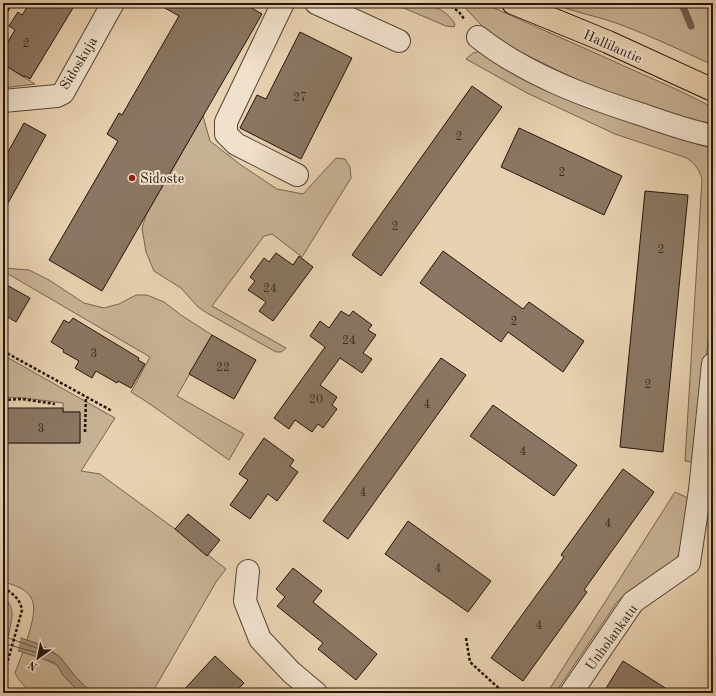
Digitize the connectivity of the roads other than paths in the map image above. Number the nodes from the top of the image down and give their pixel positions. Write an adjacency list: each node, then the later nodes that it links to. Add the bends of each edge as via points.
1 (113, 3): 8 (street, Sidoskuja, via 64,93 57,96)
2 (283, 3): 10 (street, via 226,122 226,134 236,144)
3 (316, 3): 6 (street)
4 (513, 3): 7 (main road, Hallilantie, via 608,42)
5 (478, 37): 9 (street, via 496,51 578,91 659,121)
6 (399, 41)
7 (713, 90)
8 (3, 101)
9 (713, 136)
10 (297, 175)
11 (713, 364): 12 (street, Unholankatu)
12 (706, 494): 15 (street, Unholankatu, via 689,563 633,602)
13 (248, 571): 14 (street, via 245,601 260,639 291,672)
14 (316, 693)
15 (571, 693)

